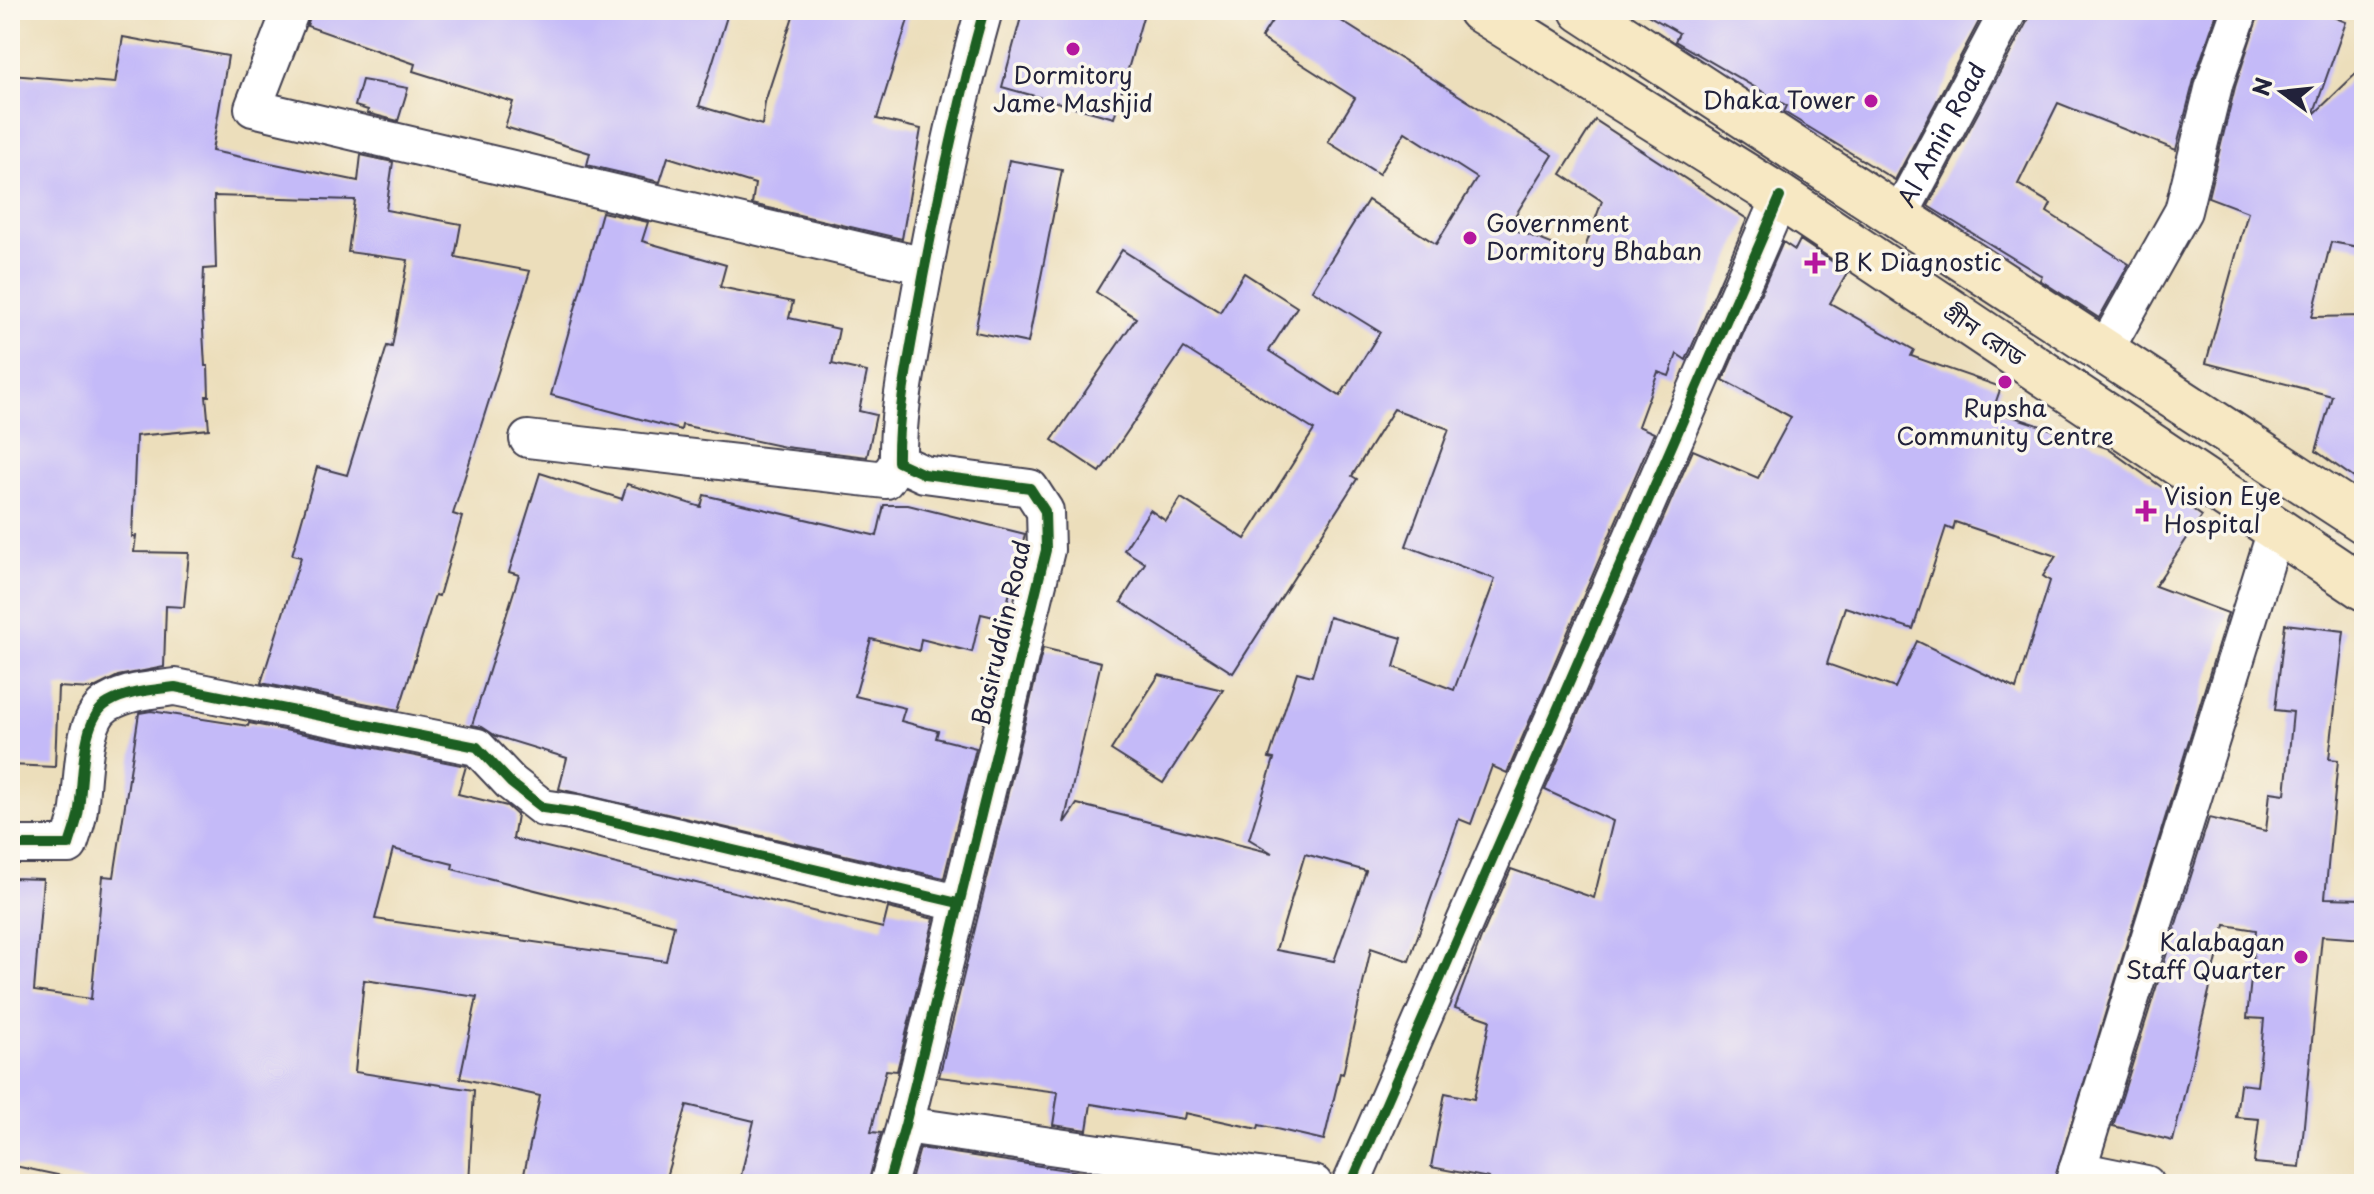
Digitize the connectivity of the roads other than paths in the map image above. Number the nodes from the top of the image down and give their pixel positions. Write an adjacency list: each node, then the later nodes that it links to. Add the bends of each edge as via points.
1 (291, 10): 9 (street, via 253,108)
2 (984, 10): 9 (street)
3 (1480, 10): 7 (main road, গ্রীন রোড)
4 (1582, 10): 8 (main road)
5 (2009, 10): 8 (street, Al Amin Road)
6 (2240, 10): 10 (street, via 2215,81 2183,211)
7 (1780, 197): 14 (main road, গ্রীন রোড); 22 (street)
8 (1898, 218): 10 (main road)
9 (925, 266): 12 (street, via 897,422)
10 (2105, 350): 13 (main road)
11 (528, 439): 12 (street, via 886,480)
12 (898, 462): 17 (street, Basiruddin Road, via 924,474 1030,488 1045,511 1046,550)
13 (2364, 521)
14 (2276, 530): 15 (main road, গ্রীন রোড); 19 (street)
15 (2364, 588)
16 (10, 845): 17 (street, via 69,845 79,813 89,729 105,704 135,692 175,687 477,747 543,808)
17 (958, 903): 18 (street, Basiruddin Road)
18 (905, 1125): 20 (street, Basiruddin Road); 21 (street)
19 (2075, 1177): 23 (street)
20 (888, 1184)
21 (1314, 1184)
22 (1351, 1184)
23 (2146, 1184)

